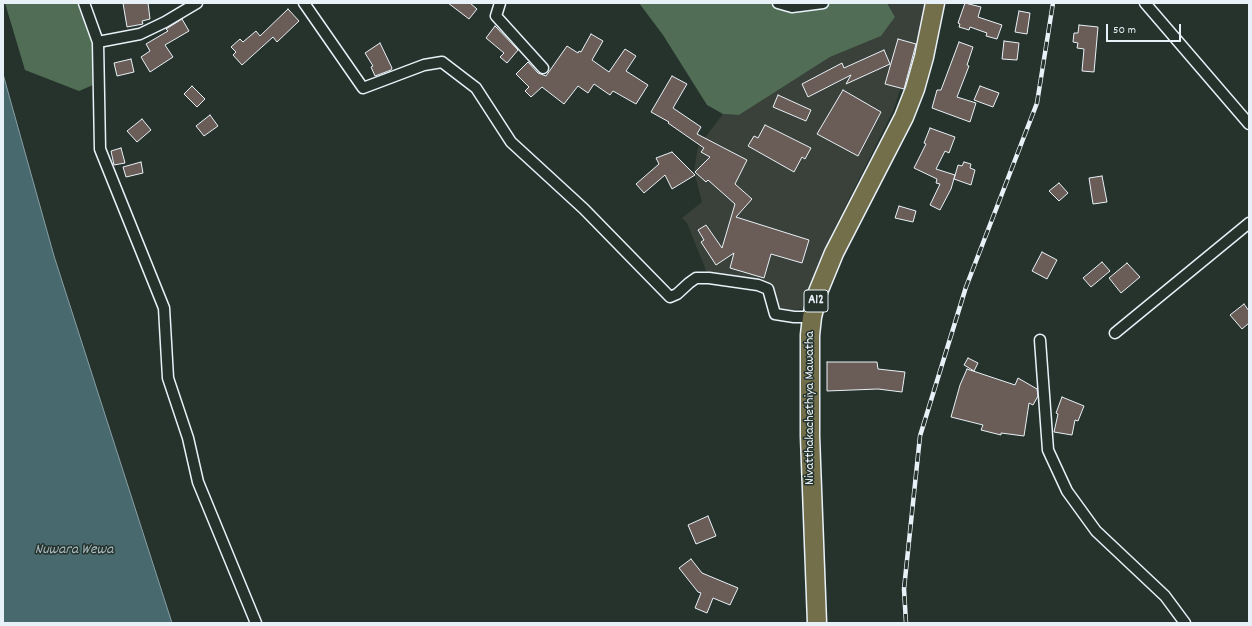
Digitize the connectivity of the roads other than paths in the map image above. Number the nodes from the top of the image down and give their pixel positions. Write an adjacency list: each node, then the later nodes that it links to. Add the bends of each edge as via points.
1 (84, 3): 9 (street)
2 (197, 3): 9 (street, via 140,34)
3 (304, 3): 13 (street, via 363,88 424,65 442,62 476,88 511,142 584,209 670,297 696,278 758,285 768,289 776,314 794,318)
4 (500, 3): 10 (street, via 496,16)
5 (778, 3): 6 (street, via 792,7)
6 (823, 3)
7 (935, 3): 13 (highway, Nivatthakachethiya Mawatha / A12, via 924,58 909,103 834,253 818,292)
8 (1145, 3): 11 (street)
9 (98, 42): 16 (street, via 100,149 164,308 168,378 188,438 198,482)
10 (543, 68)
11 (1249, 124)
12 (1249, 223): 14 (street)
13 (812, 317): 17 (highway, Nivatthakachethiya Mawatha / A12, via 810,436)
14 (1116, 333)
15 (1040, 340): 18 (street, via 1048,450 1067,491 1096,531 1165,596)
16 (256, 623)
17 (818, 623)
18 (1185, 623)

